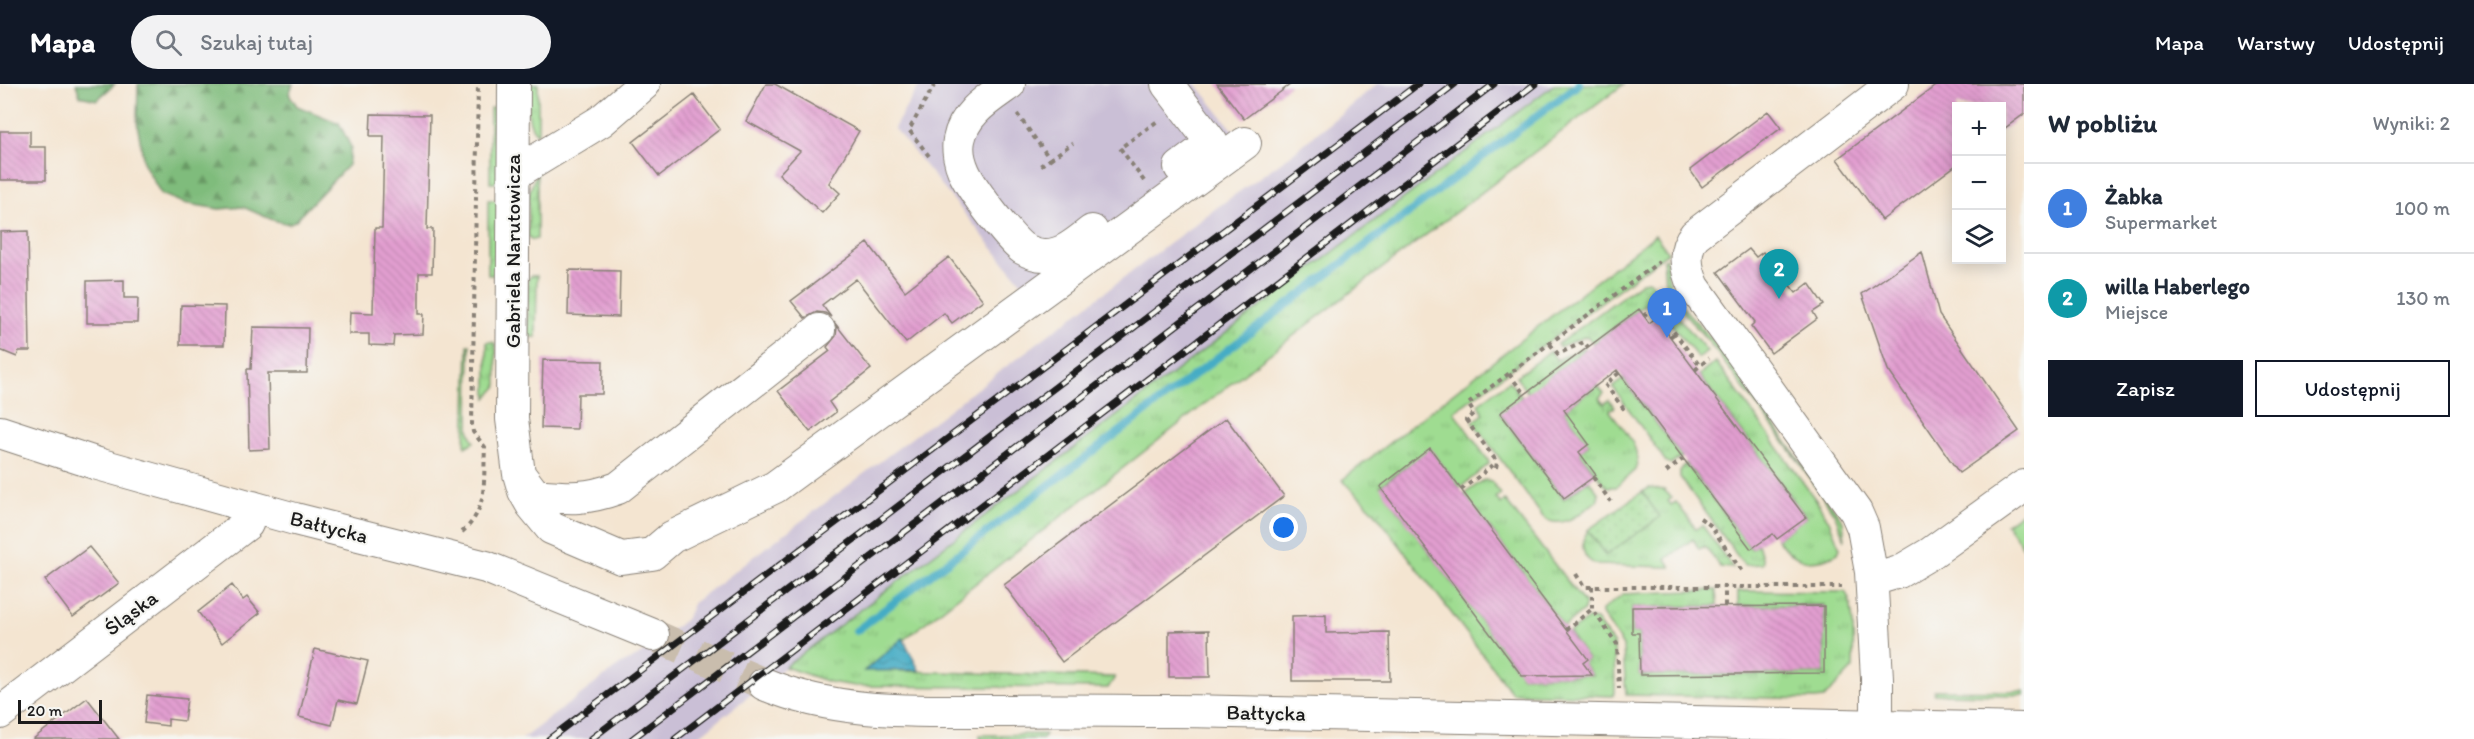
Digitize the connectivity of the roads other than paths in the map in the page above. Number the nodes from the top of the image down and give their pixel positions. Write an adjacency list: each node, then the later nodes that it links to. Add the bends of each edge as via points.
1 (514, 84): 7 (street, Gabriela Narutowicza)
2 (645, 84): 7 (street, via 601,121)
3 (1893, 84): 13 (street, via 1695,235 1686,254 1694,287 1856,512 1868,545)
4 (1004, 87): 5 (street, via 967,119 958,142 960,159 964,173 1011,237 1034,254 1045,255 1066,250 1212,143)
5 (1160, 97)
6 (1245, 143): 10 (street, Gabriela Narutowicza, via 775,487 672,537 652,554 621,558 551,528 532,506)
7 (514, 174): 10 (street, Gabriela Narutowicza, via 512,419)
8 (819, 330): 10 (street, via 618,488 595,496 535,495)
9 (0, 432): 12 (street, Bałtycka)
10 (519, 474)
11 (2024, 486): 13 (street, via 1899,572)
12 (253, 507): 14 (street, Bałtycka, via 486,567); 16 (street, Śląska, via 247,524)
13 (1858, 584): 18 (street)
14 (653, 635)
15 (764, 684): 18 (street, Bałtycka, via 833,704 894,711 1160,711)
16 (0, 713)
17 (2024, 729): 18 (street, Bałtycka)
18 (1877, 731)

